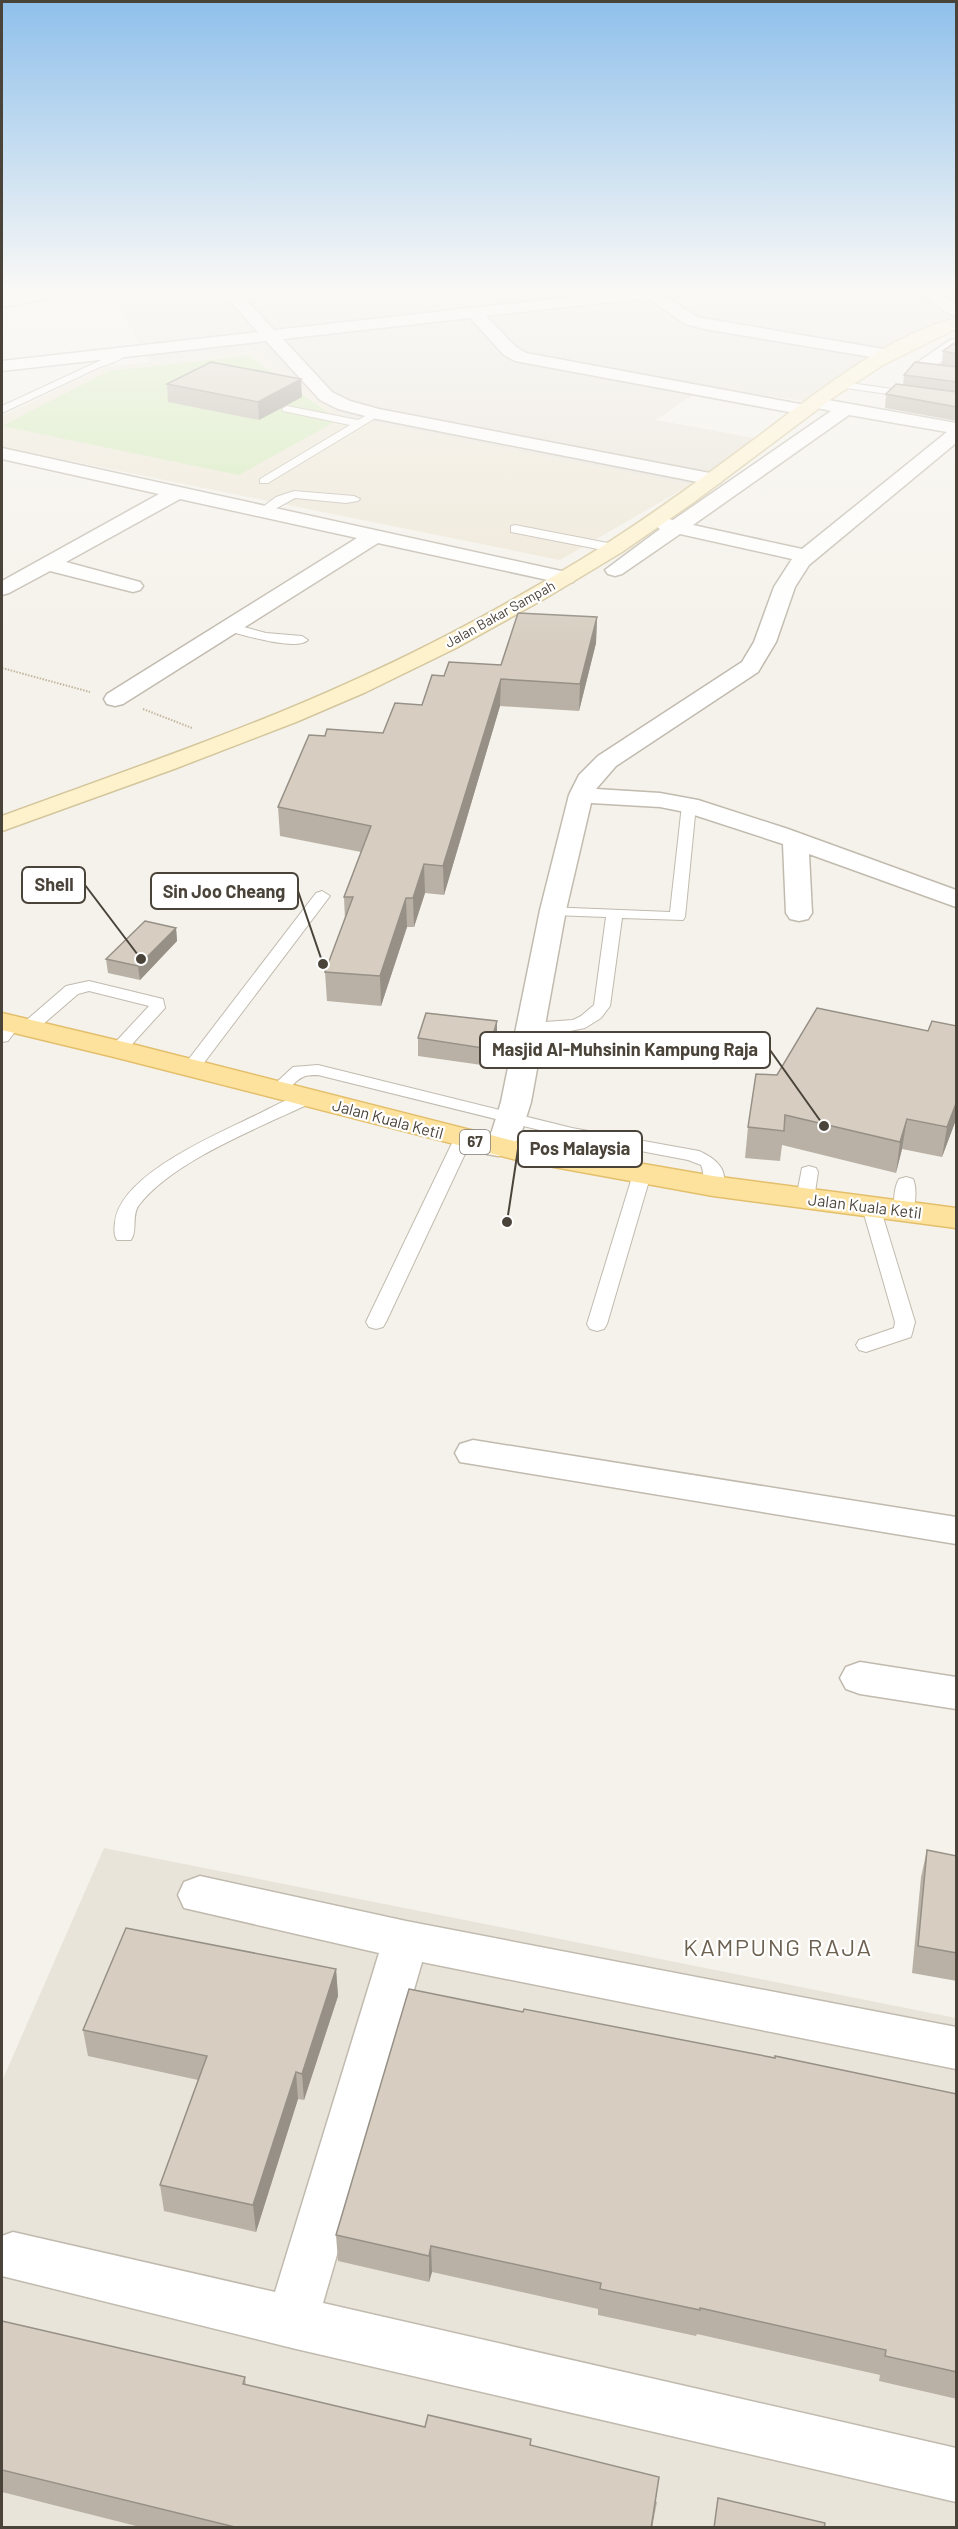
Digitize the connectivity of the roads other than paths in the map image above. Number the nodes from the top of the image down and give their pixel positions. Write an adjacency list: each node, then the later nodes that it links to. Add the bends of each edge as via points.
1 (286, 409): 6 (lane)
2 (359, 409): 5 (street)
3 (807, 409): 10 (main road, Jalan Bakar Sampah)
4 (845, 409): 7 (street); 16 (street)
5 (377, 414): 6 (lane); 10 (street)
6 (360, 423): 11 (lane)
7 (957, 428)
8 (957, 434): 20 (street, via 939,459)
9 (2, 454): 12 (street)
10 (713, 479): 15 (main road, Jalan Bakar Sampah)
11 (264, 481)
12 (176, 493): 14 (street); 21 (street)
13 (354, 499): 14 (lane, via 296,494)
14 (262, 512): 18 (street)
15 (654, 521): 16 (street); 19 (main road, Jalan Bakar Sampah)
16 (676, 527): 20 (street); 22 (street)
17 (515, 530): 19 (lane)
18 (373, 537): 23 (street); 26 (street)
19 (613, 548): 23 (main road, Jalan Bakar Sampah)
20 (806, 556): 29 (street, via 788,580 763,651 750,667 607,761 588,780)
21 (48, 564): 24 (street); 25 (street)
22 (615, 570)
23 (566, 578): 31 (main road, Jalan Bakar Sampah, via 426,655 329,700)
24 (134, 586)
25 (2, 589)
26 (229, 627): 27 (lane, via 266,637); 28 (street)
27 (302, 640)
28 (115, 699)
29 (581, 795): 30 (street); 35 (street)
30 (689, 805): 32 (street); 36 (lane, via 677,917)
31 (2, 824)
32 (796, 841): 34 (street); 37 (street)
33 (322, 896): 41 (lane)
34 (957, 899)
35 (553, 910): 36 (lane); 39 (street)
36 (615, 913): 39 (lane, via 602,1006 594,1017 579,1025)
37 (799, 913)
38 (11, 1028): 40 (main road, Jalan Kuala Ketil / 67); 40 (lane, via 80,987 157,1003 157,1008)
39 (530, 1028): 44 (street)
40 (118, 1049): 41 (main road, Jalan Kuala Ketil / 67)
41 (191, 1068): 42 (main road, Jalan Kuala Ketil / 67)
42 (276, 1090): 43 (main road, Jalan Kuala Ketil / 67); 44 (lane, via 299,1071 318,1070)
43 (307, 1098): 45 (main road, Jalan Kuala Ketil / 67); 52 (lane, via 162,1174 129,1206 123,1219)
44 (512, 1118): 46 (lane); 47 (street)
45 (464, 1139): 47 (main road, Jalan Kuala Ketil / 67); 53 (lane)
46 (565, 1146): 47 (main road, Jalan Kuala Ketil / 67); 48 (main road, Jalan Kuala Ketil / 67); 49 (lane, via 693,1155 709,1162 714,1173)
47 (498, 1147)
48 (642, 1174): 49 (main road, Jalan Kuala Ketil / 67); 54 (lane)
49 (712, 1186): 50 (main road, Jalan Kuala Ketil / 67, via 807,1185)
50 (872, 1208): 51 (main road, Jalan Kuala Ketil / 67, via 905,1197); 55 (lane, via 905,1322 904,1332)
51 (957, 1218)
52 (124, 1236)
53 (376, 1322)
54 (597, 1324)
55 (866, 1345)
56 (473, 1453): 57 (street)
57 (957, 1531)
58 (860, 1678): 59 (street)
59 (957, 1693)
60 (200, 1895): 61 (street)
61 (406, 1940): 62 (street); 64 (street)
62 (957, 2048)
63 (14, 2256): 64 (street)
64 (292, 2322): 65 (street)
65 (957, 2475)

